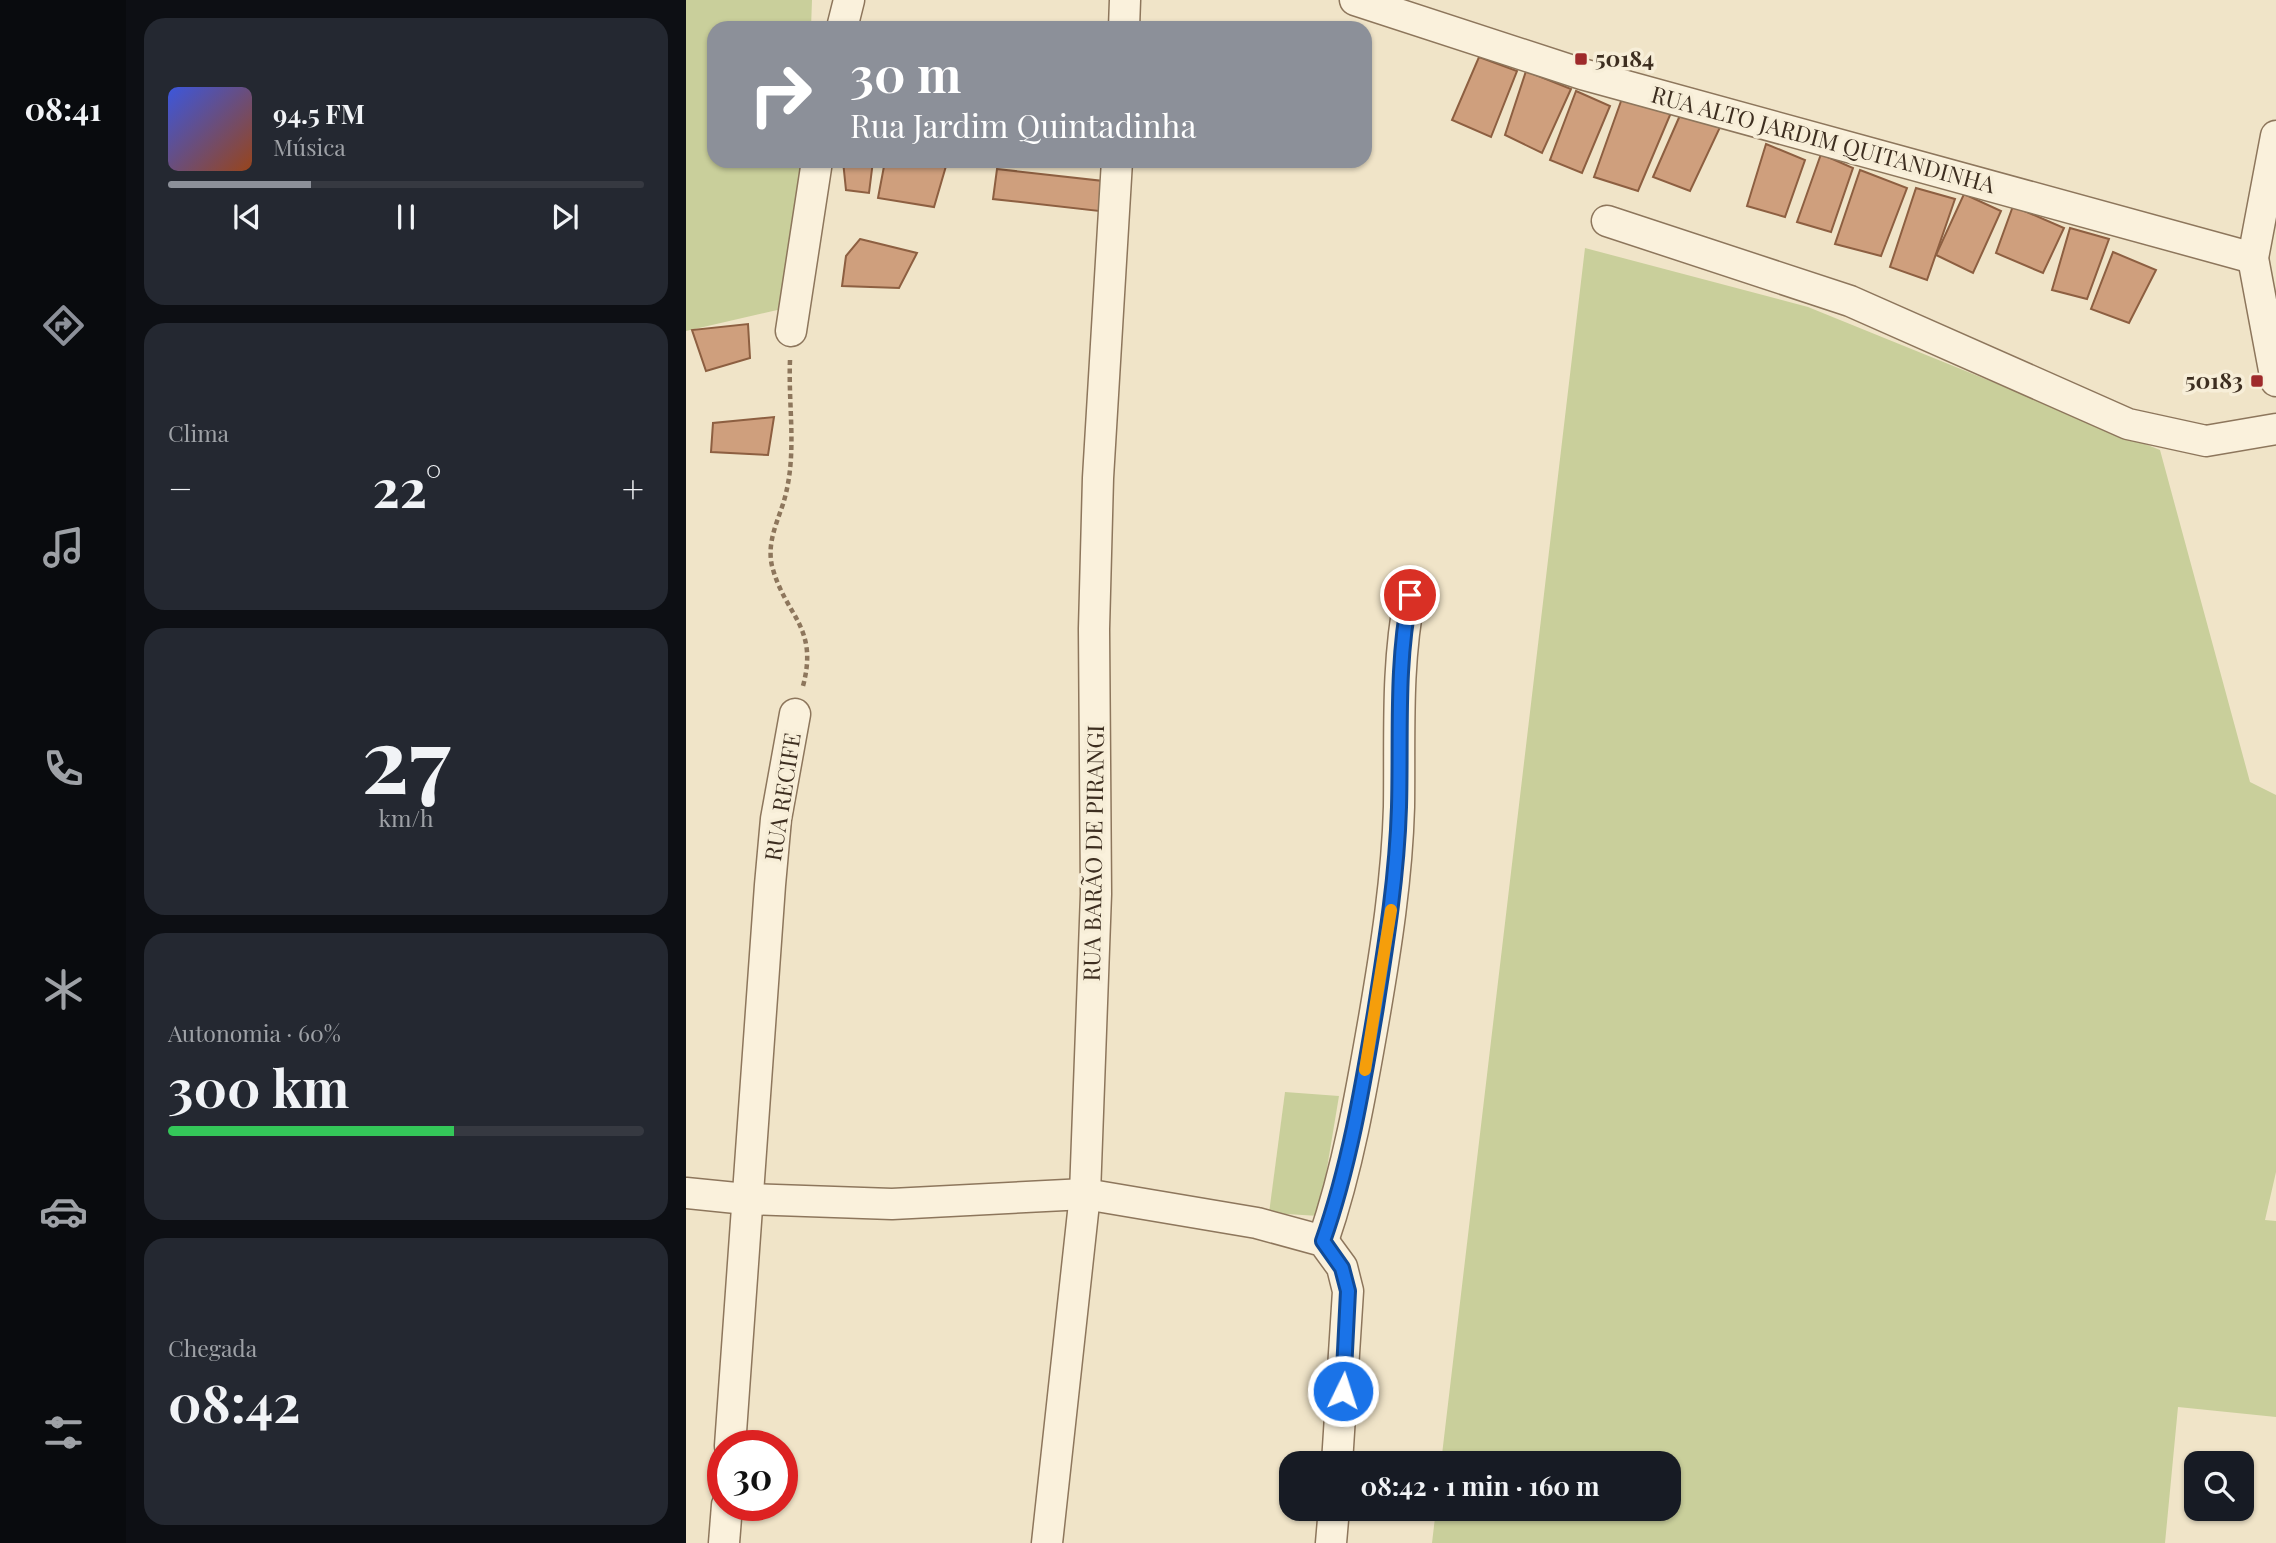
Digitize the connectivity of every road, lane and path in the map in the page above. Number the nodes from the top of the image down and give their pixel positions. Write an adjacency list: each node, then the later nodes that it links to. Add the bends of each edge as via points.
1 (849, 0): 4 (street)
2 (1125, 0): 5 (street)
3 (1355, 0): 10 (street, RUA ALTO JARDIM QUITANDINHA, via 1582,74)
4 (844, 21)
5 (1124, 21)
6 (2276, 136): 10 (street)
7 (816, 168): 11 (street)
8 (1117, 168): 17 (street, RUA BARÃO DE PIRANGI, via 1098,491 1096,894)
9 (1607, 221): 13 (street, via 1850,301 2129,424 2206,442)
10 (2253, 258): 12 (street)
11 (791, 331): 15 (path, RUA RECIFE, via 791,470 770,549 772,568 806,637 809,655)
12 (2276, 381)
13 (2276, 429)
14 (1410, 595): 19 (street, via 1398,689 1399,807 1391,915 1353,1132)
15 (795, 714): 18 (street, RUA RECIFE, via 775,832)
16 (686, 1192): 18 (street)
17 (1085, 1194): 18 (street, via 892,1203); 19 (street, via 1257,1223); 25 (street, RUA BARÃO DE PIRANGI)
18 (746, 1199): 20 (street, RUA RECIFE)
19 (1323, 1241): 21 (street, via 1342,1268 1348,1291)
20 (731, 1430)
21 (1338, 1451)
22 (725, 1521): 24 (street)
23 (1333, 1521): 26 (street)
24 (724, 1543)
25 (1046, 1543)
26 (1331, 1543)

